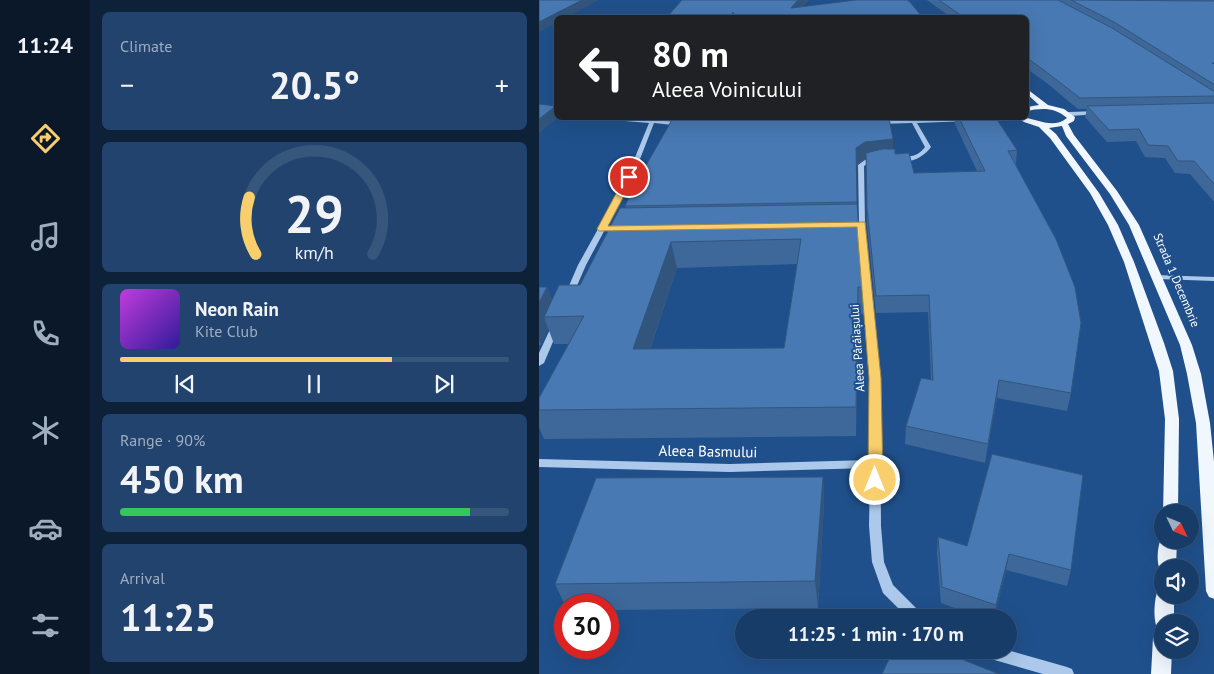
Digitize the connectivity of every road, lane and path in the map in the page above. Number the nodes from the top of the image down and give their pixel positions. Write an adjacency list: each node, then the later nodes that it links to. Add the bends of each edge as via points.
1 (1029, 93): 3 (main road)
2 (1029, 107): 3 (main road)
3 (1046, 107): 5 (main road, via 1059,110)
4 (1106, 113): 5 (street)
5 (1066, 119): 12 (main road); 18 (main road, Strada 1 Decembrie, via 1070,136 1134,225)
6 (632, 120): 9 (street)
7 (971, 120): 11 (street)
8 (1029, 120): 12 (main road)
9 (652, 122): 13 (street); 16 (street)
10 (876, 122): 11 (street)
11 (914, 122): 15 (street, Aleea Pârâiașului, via 927,147 925,153 905,160 867,161 861,166)
12 (1040, 124): 25 (main road, via 1053,136 1113,224 1158,343 1166,371 1172,419)
13 (691, 125)
14 (852, 224): 15 (street)
15 (861, 224): 24 (street, Aleea Pârâiașului, via 875,378)
16 (602, 229): 17 (street); 20 (street)
17 (611, 229)
18 (1158, 277): 19 (street); 26 (main road, Strada 1 Decembrie, via 1186,345 1203,423)
19 (1214, 279)
20 (567, 301)
21 (559, 318): 22 (street)
22 (539, 363)
23 (539, 463): 24 (street, Aleea Basmului, via 730,468)
24 (876, 464): 27 (street, Aleea Pârâiașului, via 878,562 888,589)
25 (1171, 504)
26 (1214, 592)
27 (908, 609)
28 (1015, 659): 30 (street)
29 (1162, 659): 31 (main road)
30 (1067, 674)
31 (1161, 674)

